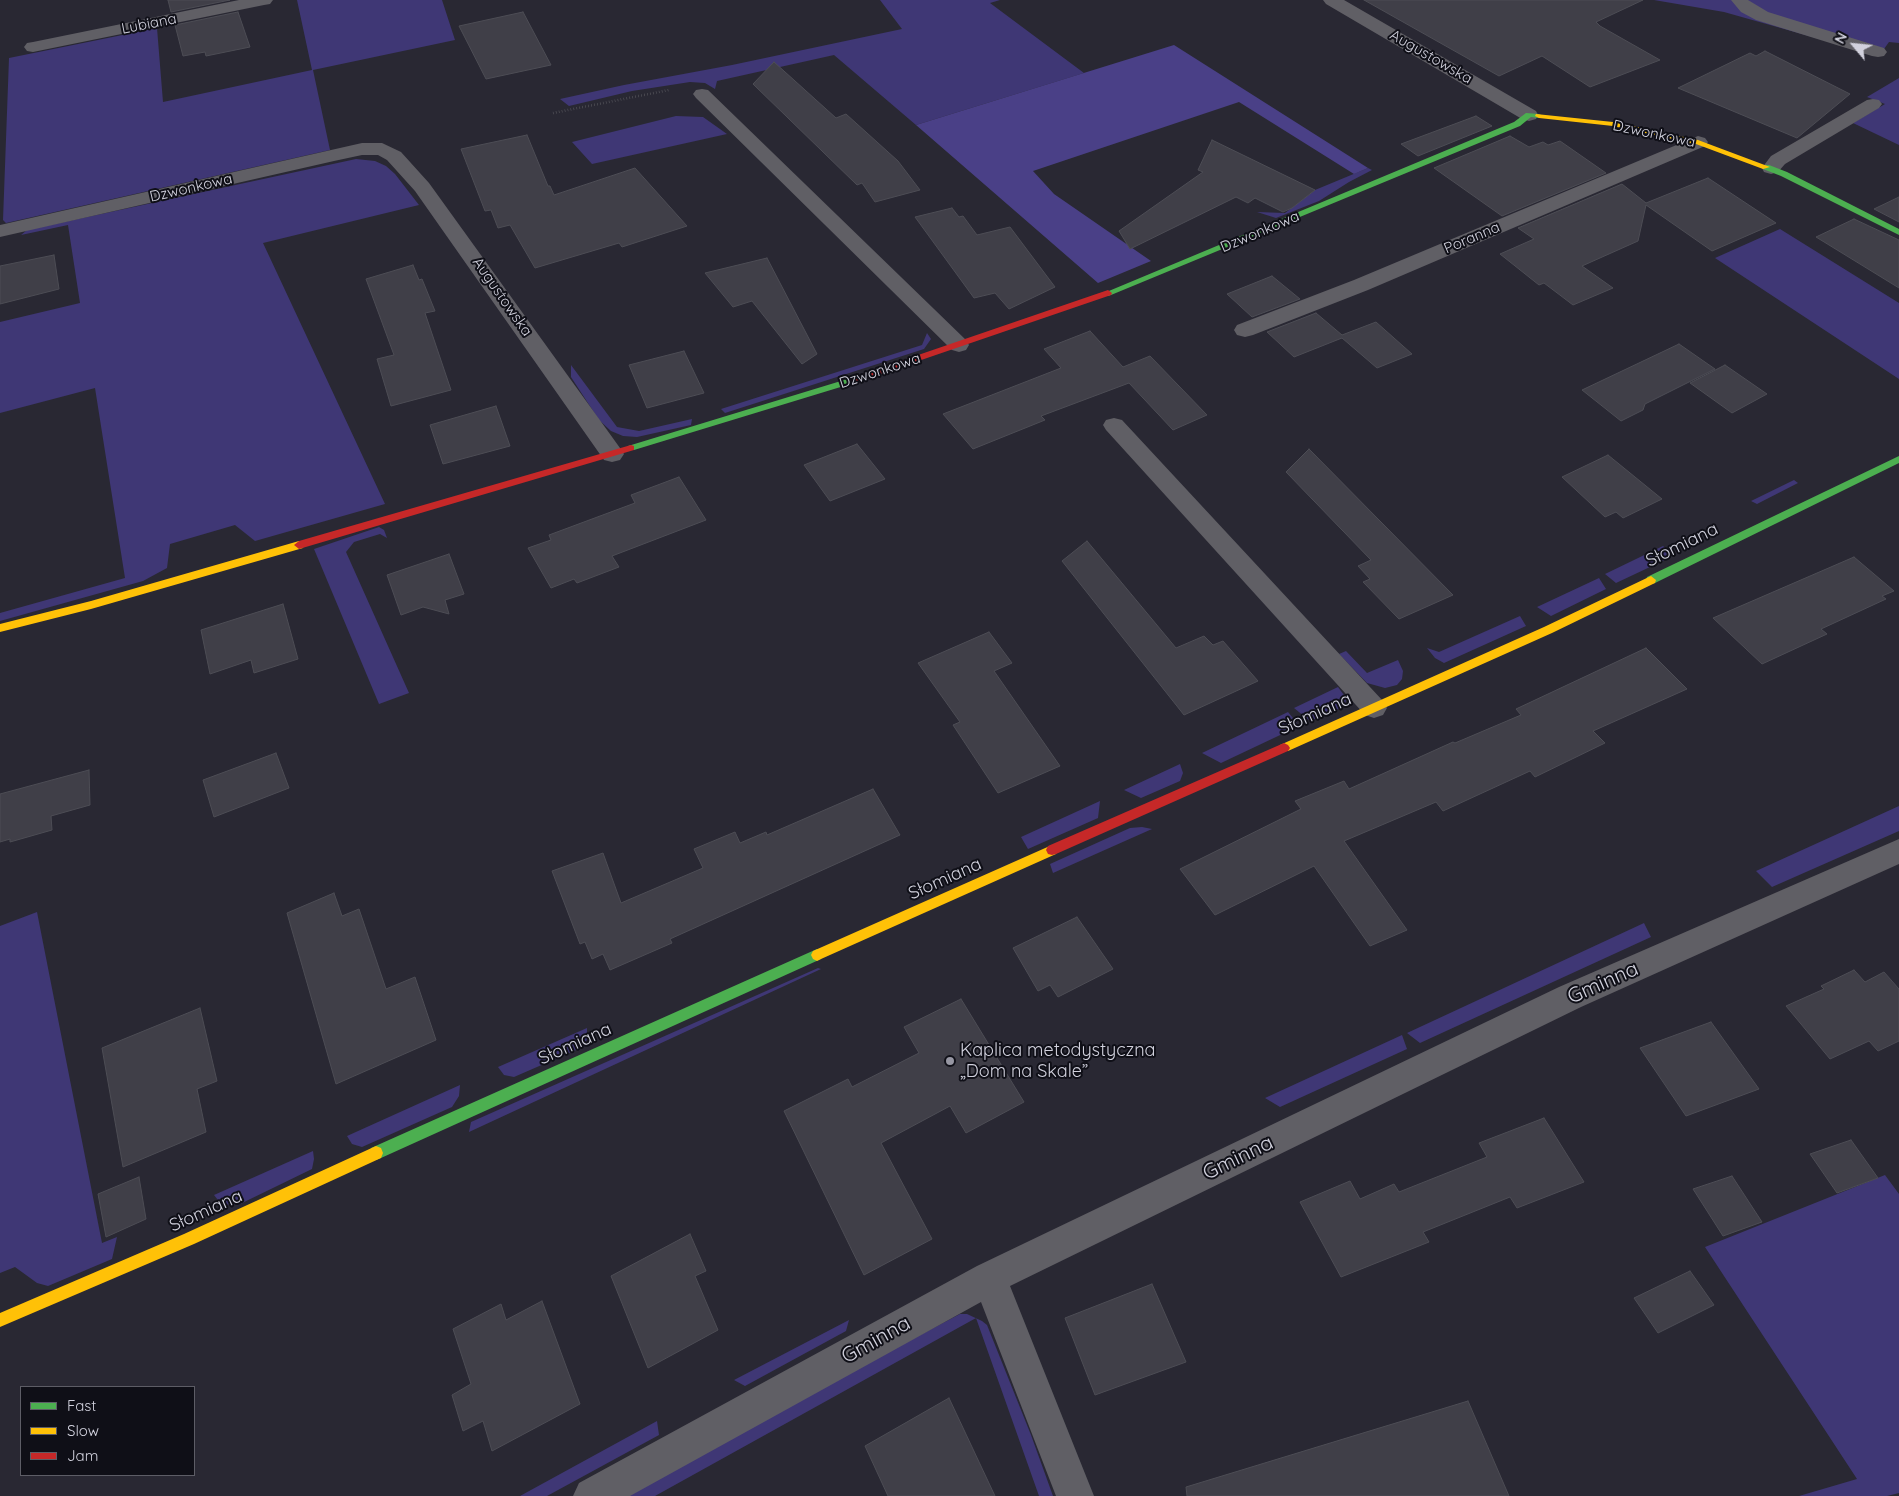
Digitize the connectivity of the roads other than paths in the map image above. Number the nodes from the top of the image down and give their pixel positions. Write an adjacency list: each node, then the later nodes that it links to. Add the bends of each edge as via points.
1 (264, 0): 4 (street, Lubiana)
2 (1332, 0): 8 (street, Augustowska)
3 (1739, 0): 5 (lane, via 1762,16)
4 (33, 47)
5 (1878, 52)
6 (702, 94): 15 (lane)
7 (1872, 104): 11 (lane, via 1778,160)
8 (1528, 115): 9 (street, Dzwonkowa, via 1612,124); 15 (street, Dzwonkowa, via 1517,124 1184,264)
9 (1698, 142): 11 (street, Dzwonkowa); 14 (street, Poranna, via 1361,285)
10 (382, 149): 12 (street, Dzwonkowa, via 334,155); 17 (street, Augustowska, via 394,156 422,187)
11 (1771, 168): 13 (street, Dzwonkowa)
12 (0, 231)
13 (1899, 232)
14 (1245, 330)
15 (959, 344): 17 (street, Dzwonkowa, via 782,403)
16 (1114, 425): 20 (lane)
17 (612, 454): 19 (street, Dzwonkowa, via 91,605)
18 (1899, 459): 20 (street, Słomiana, via 1548,630)
19 (0, 628)
20 (1374, 708): 23 (street, Słomiana)
21 (1899, 851): 22 (street, Gminna, via 1570,997)
22 (989, 1278): 24 (street, Gminna); 25 (street)
23 (0, 1320)
24 (592, 1496)
25 (1075, 1496)

